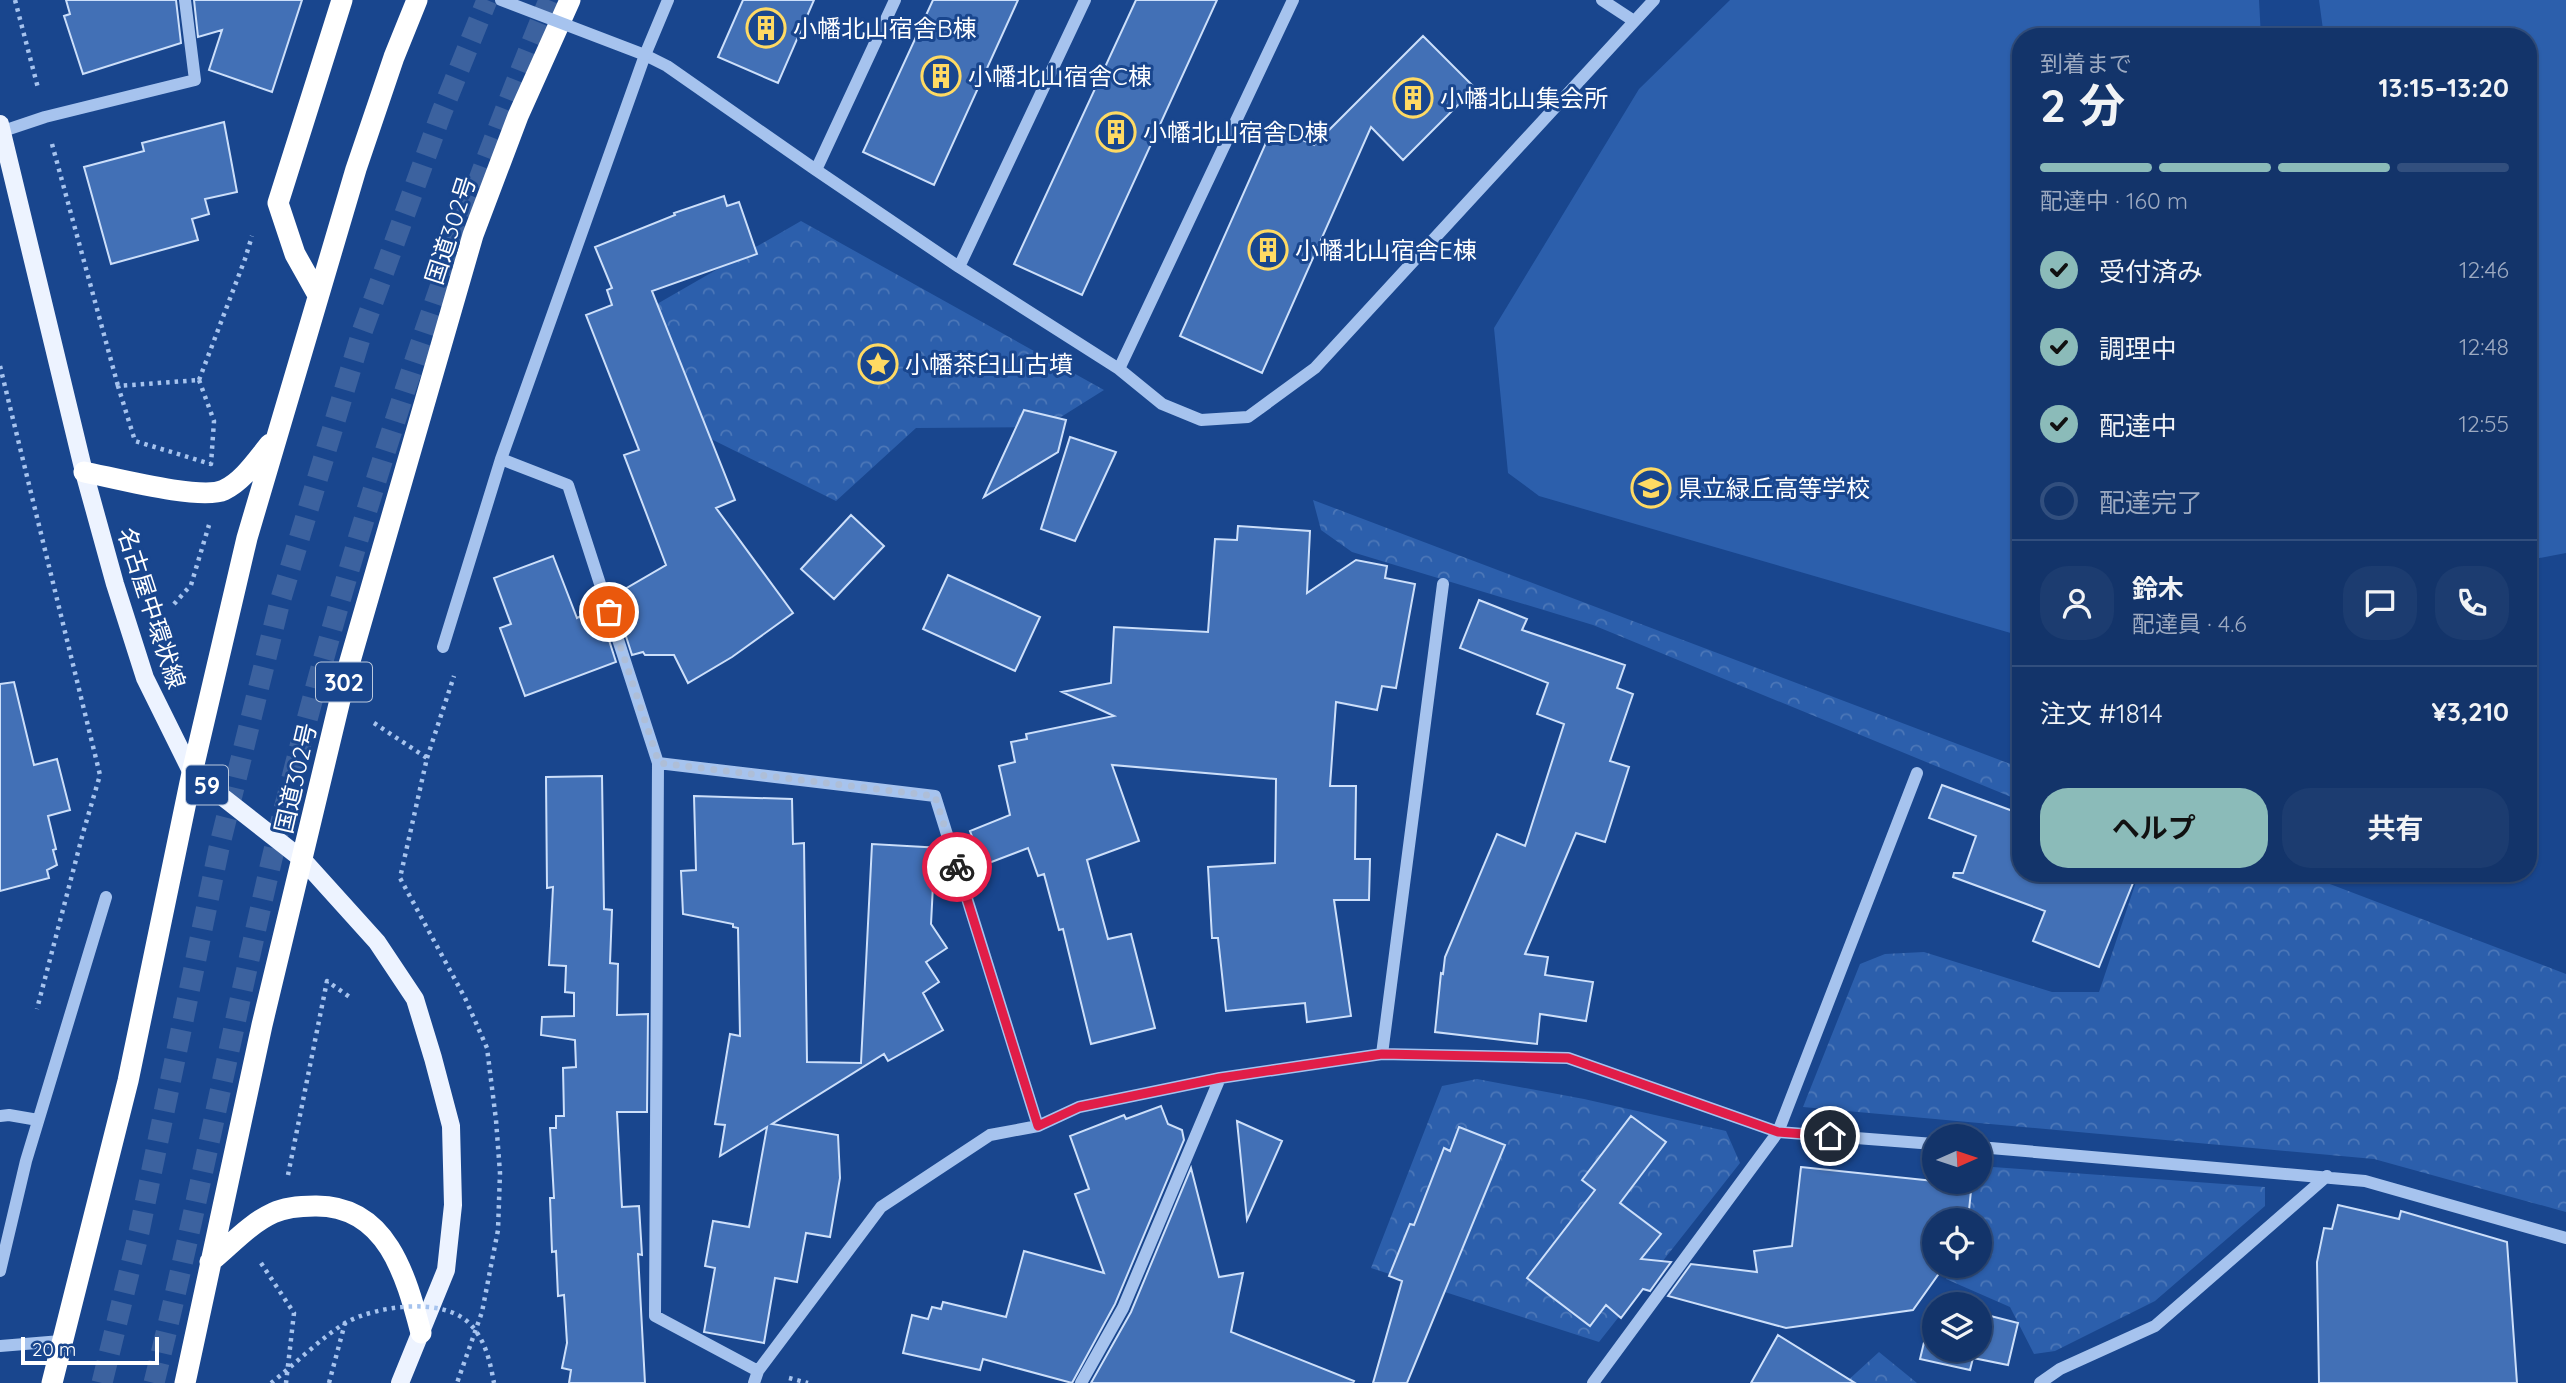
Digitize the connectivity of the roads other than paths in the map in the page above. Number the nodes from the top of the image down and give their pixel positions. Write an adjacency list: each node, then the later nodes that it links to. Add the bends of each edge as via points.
1 (185, 0): 14 (street, via 195,80)
2 (342, 0): 17 (highway, via 278,203 295,254)
3 (417, 0): 17 (highway, via 373,119)
4 (501, 0): 13 (street, bridge)
5 (570, 0): 27 (highway, 国道302号 / 302, via 518,116 473,235 346,675)
6 (668, 0): 13 (street)
7 (895, 0): 15 (street)
8 (1085, 0): 16 (street)
9 (1293, 0): 18 (street)
10 (1602, 0): 12 (street)
11 (1654, 0): 12 (street)
12 (1633, 21): 18 (street, via 1315,368 1248,417 1202,420 1162,404)
13 (645, 55): 15 (street); 20 (street)
14 (1, 129): 21 (main road, 名古屋中環状線 / 59)
15 (816, 170): 16 (street)
16 (959, 267): 18 (street)
17 (318, 295): 19 (highway)
18 (1119, 369)
19 (277, 435): 21 (highway, via 245,475 213,494); 25 (highway, via 232,598)
20 (501, 459): 23 (street); 24 (street, via 568,485)
21 (84, 472): 25 (main road, 名古屋中環状線 / 59, via 145,678)
22 (1443, 584): 29 (street)
23 (443, 647)
24 (659, 763): 33 (street, via 935,796); 44 (street, via 655,1316)
25 (192, 773): 27 (main road, 名古屋中環状線 / 59); 42 (highway, via 128,1081)
26 (1917, 774): 34 (street)
27 (303, 860): 39 (highway, 国道302号 / 302); 41 (main road, 名古屋中環状線 / 59, via 377,942 415,999 451,1126 453,1205 446,1270)
28 (106, 897): 32 (street)
29 (1382, 1054): 30 (street); 34 (street, via 1568,1058)
30 (1220, 1078): 33 (street, via 1079,1107); 48 (street, via 1123,1308)
31 (0, 1116): 32 (street)
32 (38, 1119): 40 (street)
33 (1038, 1126): 44 (street, via 990,1135 881,1207)
34 (1778, 1132): 35 (street); 49 (street)
35 (1922, 1143)
36 (1992, 1148): 37 (street)
37 (2327, 1176): 38 (street, via 2365,1181); 50 (street, via 2155,1326 2060,1369)
38 (2566, 1238)
39 (210, 1262): 41 (highway, via 274,1213 298,1206 328,1206 356,1214 377,1230 396,1255); 46 (highway, 国道302号 / 302)
40 (0, 1271)
41 (421, 1333): 47 (main road, 名古屋中環状線 / 59)
42 (61, 1341): 43 (street); 45 (highway)
43 (0, 1346)
44 (756, 1377)
45 (52, 1383)
46 (185, 1383)
47 (400, 1383)
48 (1081, 1383)
49 (1593, 1383)
50 (2040, 1383)

